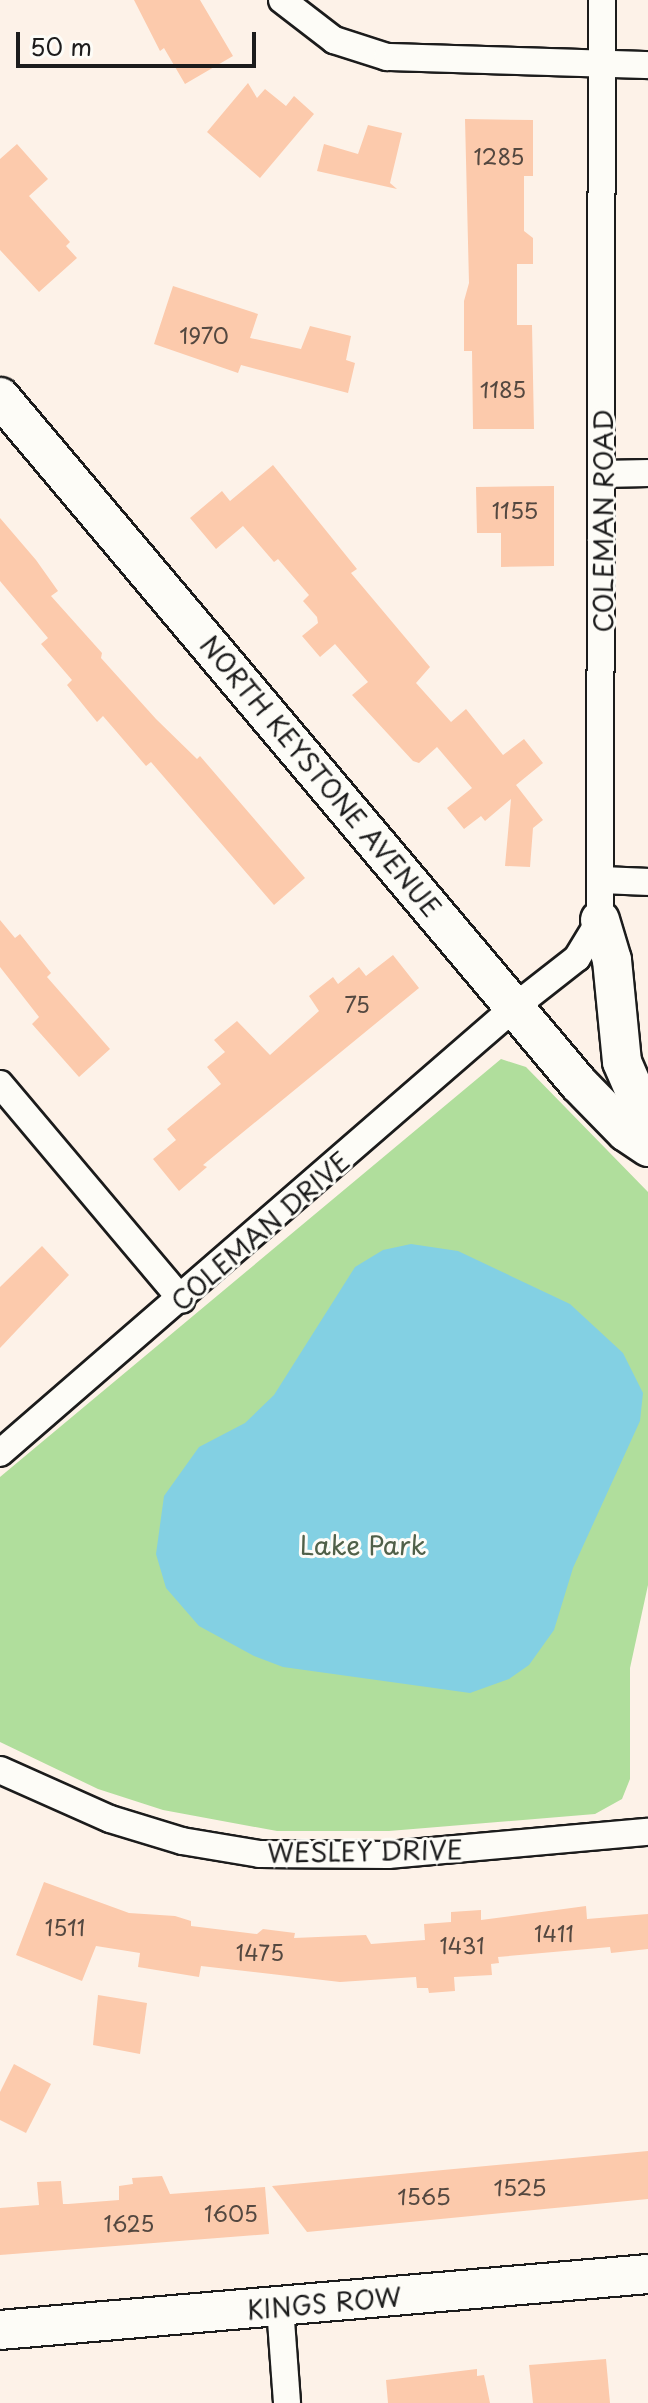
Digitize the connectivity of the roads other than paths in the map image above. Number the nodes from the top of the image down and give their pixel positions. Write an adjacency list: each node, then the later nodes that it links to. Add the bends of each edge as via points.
1 (282, 0): 3 (street, via 334,40 387,57)
2 (602, 0): 3 (street, COLEMAN ROAD)
3 (602, 65): 4 (street); 7 (street, COLEMAN ROAD)
4 (648, 65)
5 (0, 397): 11 (street, NORTH KEYSTONE AVENUE)
6 (648, 473): 7 (street)
7 (603, 474): 8 (street, COLEMAN ROAD)
8 (603, 880): 9 (street); 10 (street, COLEMAN ROAD)
9 (648, 882)
10 (600, 920): 11 (street, COLEMAN ROAD, via 577,958); 13 (street, via 612,960 622,1062)
11 (517, 1005): 14 (street, NORTH KEYSTONE AVENUE, via 579,1084); 15 (street, COLEMAN DRIVE)
12 (0, 1084): 15 (street)
13 (648, 1122)
14 (648, 1147)
15 (182, 1300): 16 (street, COLEMAN DRIVE)
16 (0, 1453)
17 (0, 1770): 18 (street, WESLEY DRIVE, via 110,1819 182,1841 260,1854 388,1855)
18 (648, 1832)
19 (648, 2274): 20 (street, KINGS ROW)
20 (280, 2307): 21 (street, KINGS ROW); 22 (street)
21 (0, 2330)
22 (287, 2403)

